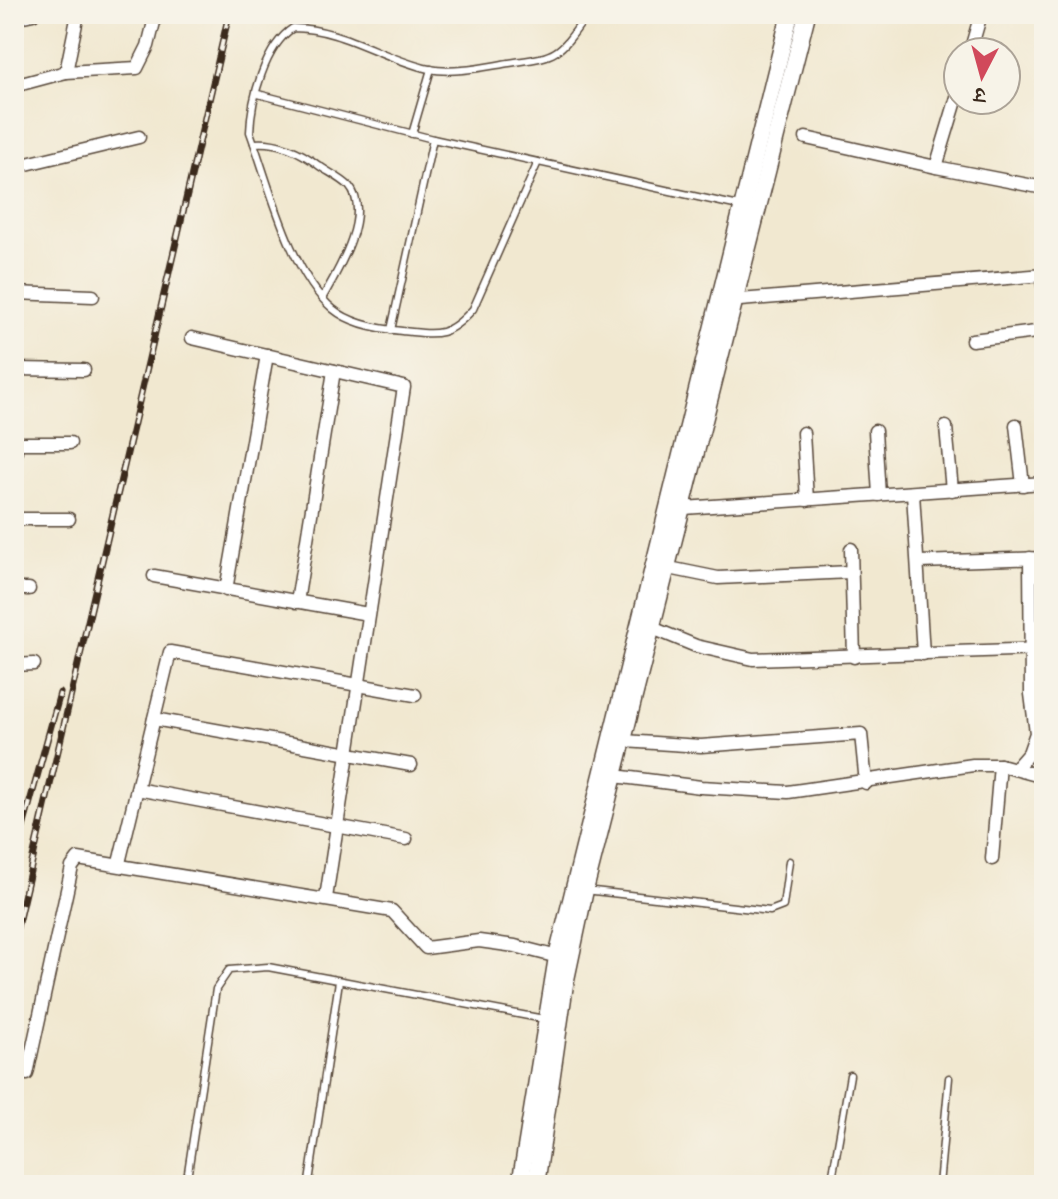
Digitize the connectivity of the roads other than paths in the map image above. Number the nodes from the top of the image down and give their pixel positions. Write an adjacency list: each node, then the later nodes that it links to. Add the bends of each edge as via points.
1 (33, 14): 7 (street)
2 (78, 14): 11 (street)
3 (156, 14): 11 (street, via 137,68)
4 (790, 14): 24 (street)
5 (807, 14): 24 (street)
6 (981, 14): 9 (street)
7 (14, 17)
8 (584, 19): 10 (lane, via 553,56 473,69)
9 (975, 36)
10 (431, 69): 13 (lane, via 314,28 293,28 270,48); 15 (lane)
11 (66, 72): 12 (street)
12 (14, 86)
13 (258, 94): 15 (lane); 19 (lane, via 251,116)
14 (951, 116): 22 (street)
15 (412, 134): 18 (lane)
16 (139, 137): 21 (street)
17 (806, 138): 22 (street)
18 (433, 139): 20 (lane); 31 (lane)
19 (254, 143): 29 (lane, via 304,272); 29 (lane, via 283,146 308,157 354,194 349,253)
20 (538, 162): 24 (lane); 31 (lane, via 467,316 449,332 433,335)
21 (14, 167)
22 (936, 167): 23 (street)
23 (1044, 188)
24 (751, 209): 30 (street)
25 (1043, 276): 26 (street); 30 (street)
26 (1044, 292)
27 (14, 293): 28 (street)
28 (93, 296)
29 (323, 297): 31 (lane, via 349,319)
30 (729, 301): 52 (street); 67 (street)
31 (391, 330)
32 (1044, 331): 34 (street)
33 (192, 338): 35 (street)
34 (972, 340)
35 (267, 355): 38 (street); 64 (street)
36 (14, 369): 37 (street)
37 (84, 370)
38 (334, 371): 65 (street); 66 (street, via 404,387)
39 (1016, 425): 46 (street)
40 (946, 427): 47 (street)
41 (875, 431): 49 (street)
42 (803, 433): 50 (street)
43 (15, 443): 44 (street); 51 (street)
44 (70, 443)
45 (1044, 483): 46 (street)
46 (1023, 485): 47 (street)
47 (952, 490): 48 (street)
48 (913, 493): 49 (street); 58 (street)
49 (879, 495): 50 (street)
50 (807, 500): 52 (street)
51 (14, 503)
52 (684, 508): 59 (street)
53 (14, 519): 54 (street)
54 (69, 519)
55 (851, 549): 60 (street)
56 (1030, 558): 57 (street); 58 (street); 68 (street)
57 (1044, 558)
58 (919, 562): 69 (street)
59 (669, 568): 60 (street, via 718,578); 67 (street)
60 (851, 572): 70 (street)
61 (154, 576): 64 (street)
62 (14, 589): 63 (street)
63 (29, 589)
64 (226, 590): 65 (street)
65 (297, 602): 66 (street)
66 (368, 614): 73 (street)
67 (647, 626): 70 (street, via 696,646 753,659); 76 (street); 90 (street)
68 (1038, 650): 69 (street); 80 (street, via 1031,694 1036,733 1029,753)
69 (923, 654): 70 (street)
70 (854, 657)
71 (34, 664): 72 (street)
72 (14, 665)
73 (356, 684): 74 (street); 75 (street, via 170,652); 77 (street)
74 (415, 695)
75 (154, 719): 77 (street); 84 (street)
76 (624, 741): 81 (street); 83 (street, via 701,746 861,734)
77 (346, 755): 78 (street); 85 (street)
78 (411, 765)
79 (1000, 765): 80 (street); 83 (street); 87 (street)
80 (1015, 769): 82 (street)
81 (615, 776): 83 (street, via 788,792); 90 (street)
82 (1044, 777)
83 (866, 783)
84 (137, 789): 85 (street); 89 (street)
85 (336, 825): 86 (street); 91 (street)
86 (406, 839)
87 (992, 859)
88 (789, 861): 90 (lane, via 783,906 770,911)
89 (119, 863): 91 (street); 95 (street, via 78,859 72,867)
90 (579, 889): 92 (street)
91 (326, 898): 92 (street, via 392,911 426,948 479,941)
92 (563, 958): 94 (street)
93 (339, 981): 94 (lane); 98 (lane); 99 (lane, via 255,966 238,967 221,978)
94 (553, 1020): 100 (street); 101 (street)
95 (27, 1074)
96 (850, 1075): 102 (lane)
97 (949, 1078): 103 (lane)
98 (309, 1182)
99 (186, 1185)
100 (520, 1185)
101 (536, 1185)
102 (831, 1185)
103 (939, 1185)

